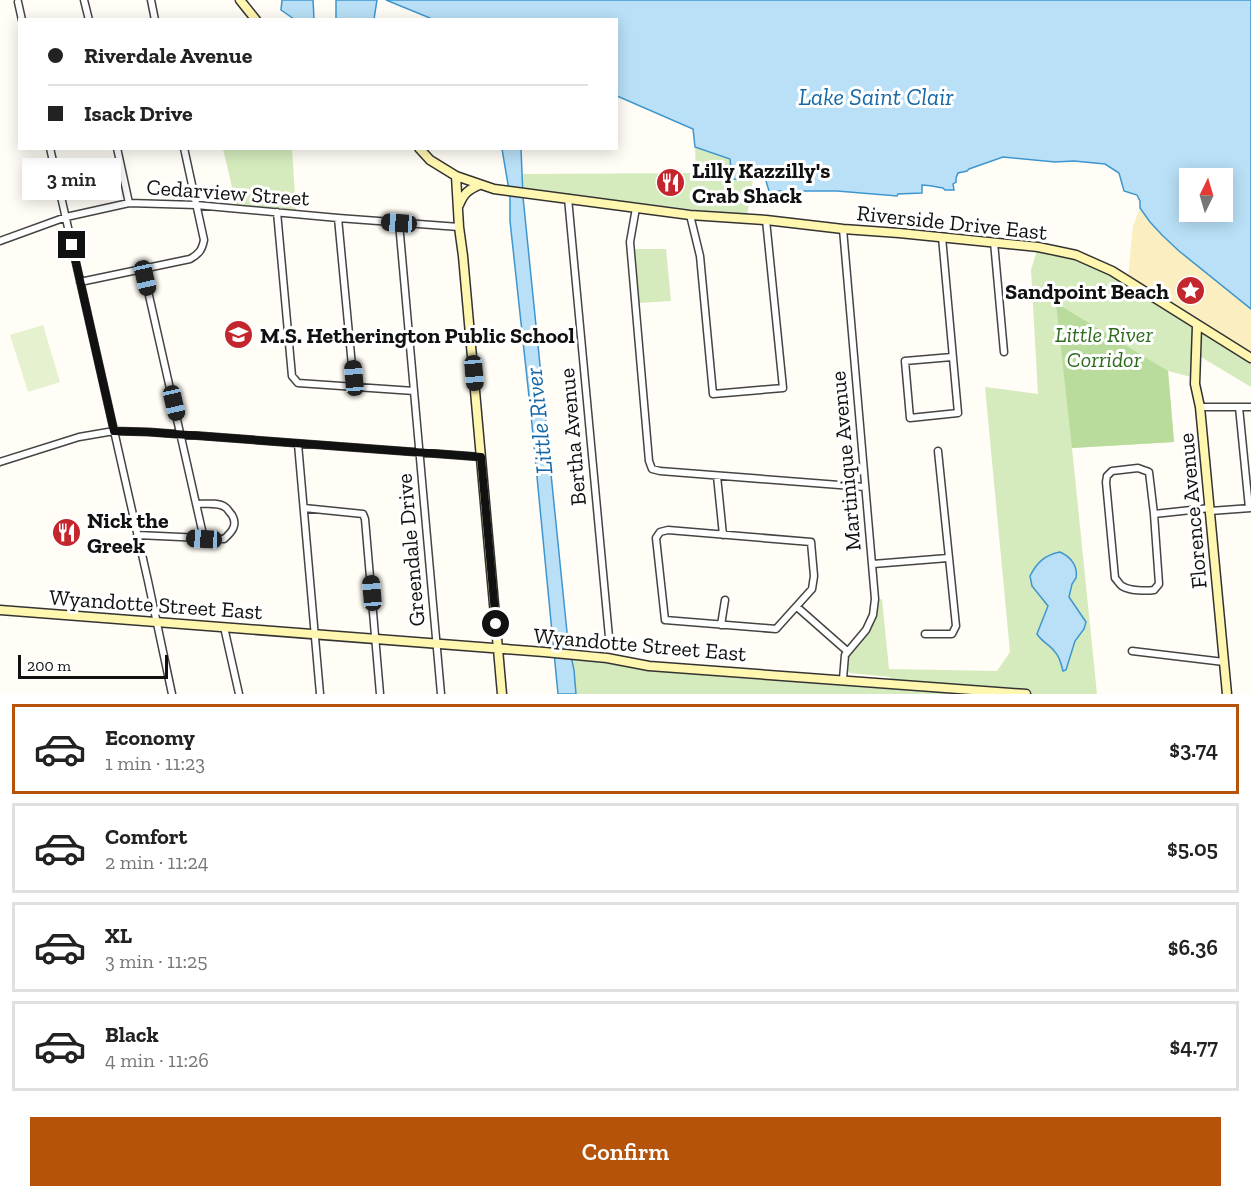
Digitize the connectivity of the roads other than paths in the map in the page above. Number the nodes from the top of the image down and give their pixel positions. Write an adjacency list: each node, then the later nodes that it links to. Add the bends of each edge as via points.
1 (84, 0): 6 (street)
2 (151, 0): 7 (street)
3 (240, 0): 8 (street)
4 (18, 2): 5 (street)
5 (22, 18)
6 (88, 18)
7 (155, 18)
8 (254, 18)
9 (51, 150): 22 (street)
10 (117, 150): 16 (street)
11 (184, 150): 17 (street)
12 (421, 150): 13 (street, Riverside Drive East)
13 (456, 176): 14 (street, Riverside Drive East); 18 (street)
14 (479, 185): 15 (street, Riverside Drive East); 18 (street, via 463,195)
15 (568, 198): 19 (street, Riverside Drive East); 69 (street, Bertha Avenue)
16 (129, 203): 17 (street, Cedarview Street); 22 (street, Cedarview Street)
17 (196, 205): 20 (street, Cedarview Street); 31 (street, via 204,240 202,249 190,259)
18 (458, 208): 26 (street)
19 (636, 208): 21 (street, Riverside Drive East); 49 (street, via 630,242 649,461 652,469 660,471)
20 (277, 212): 23 (street, Cedarview Street); 37 (street, via 292,376 298,383)
21 (690, 215): 24 (street, Riverside Drive East); 24 (street, via 700,256 713,394 783,388)
22 (66, 217): 29 (street, Cedarview Street); 32 (street)
23 (338, 218): 25 (street, Cedarview Street); 37 (street)
24 (766, 220): 27 (street, Riverside Drive East)
25 (399, 223): 26 (street, Cedarview Street); 38 (street, Greendale Drive)
26 (459, 227): 47 (street)
27 (843, 229): 28 (street, Riverside Drive East); 50 (street, Martinique Avenue)
28 (942, 237): 30 (street, Riverside Drive East); 35 (street)
29 (0, 241)
30 (994, 242): 33 (street, Riverside Drive East, via 1063,251 1088,260); 34 (street)
31 (143, 269): 32 (street); 43 (street)
32 (80, 282): 42 (street)
33 (1197, 326): 36 (street, Riverside Drive East); 40 (street, Florence Avenue, via 1195,384)
34 (1004, 352)
35 (952, 357): 35 (street, via 905,361 910,418 958,413)
36 (1251, 358)
37 (354, 387): 38 (street)
38 (414, 391): 46 (street, Greendale Drive)
39 (1239, 406): 40 (street); 41 (street); 53 (street)
40 (1200, 407): 54 (street, Florence Avenue)
41 (1251, 407)
42 (114, 431): 43 (street); 48 (street, via 79,436); 56 (street)
43 (181, 435): 44 (street); 51 (street)
44 (297, 444): 46 (street); 52 (street)
45 (938, 451): 59 (street)
46 (419, 453): 47 (street); 71 (street, Greendale Drive)
47 (481, 457): 72 (street)
48 (0, 462)
49 (717, 476): 50 (street); 57 (street)
50 (865, 487): 60 (street, Martinique Avenue)
51 (196, 504): 58 (street); 58 (street, via 227,508 234,518 232,531 224,539)
52 (304, 508): 68 (street); 70 (street, via 363,514)
53 (1250, 508): 54 (street)
54 (1210, 510): 55 (street); 75 (street, Florence Avenue)
55 (1154, 514): 55 (street, via 1149,472 1138,468 1112,471 1107,476 1115,578 1120,586 1148,591 1159,584)
56 (137, 535): 58 (street); 64 (street)
57 (723, 535): 62 (street, via 811,542 812,589); 65 (street, via 668,530 660,532 657,538 665,620)
58 (204, 539)
59 (948, 558): 60 (street); 67 (street, via 956,626 952,633)
60 (873, 564): 73 (street, Martinique Avenue, via 873,615 866,630)
61 (725, 600): 65 (street)
62 (797, 607): 65 (street, via 776,629); 73 (street)
63 (0, 610): 64 (street, Wyandotte Street East)
64 (156, 622): 66 (street, Wyandotte Street East); 77 (street)
65 (721, 625)
66 (224, 627): 68 (street, Wyandotte Street East); 78 (street)
67 (925, 634)
68 (315, 635): 70 (street, Wyandotte Street East); 79 (street)
69 (609, 637)
70 (375, 639): 71 (street, Wyandotte Street East); 80 (street)
71 (437, 644): 72 (street, Wyandotte Street East); 81 (street, Greendale Drive)
72 (498, 649): 76 (street, Wyandotte Street East, via 607,658 649,666); 82 (street)
73 (847, 651): 76 (street)
74 (1132, 651): 75 (street)
75 (1224, 662): 84 (street, Florence Avenue)
76 (843, 679): 83 (street, Wyandotte Street East)
77 (172, 694)
78 (239, 694)
79 (320, 694)
80 (380, 694)
81 (441, 694)
82 (502, 694)
83 (1026, 694)
84 (1227, 694)

